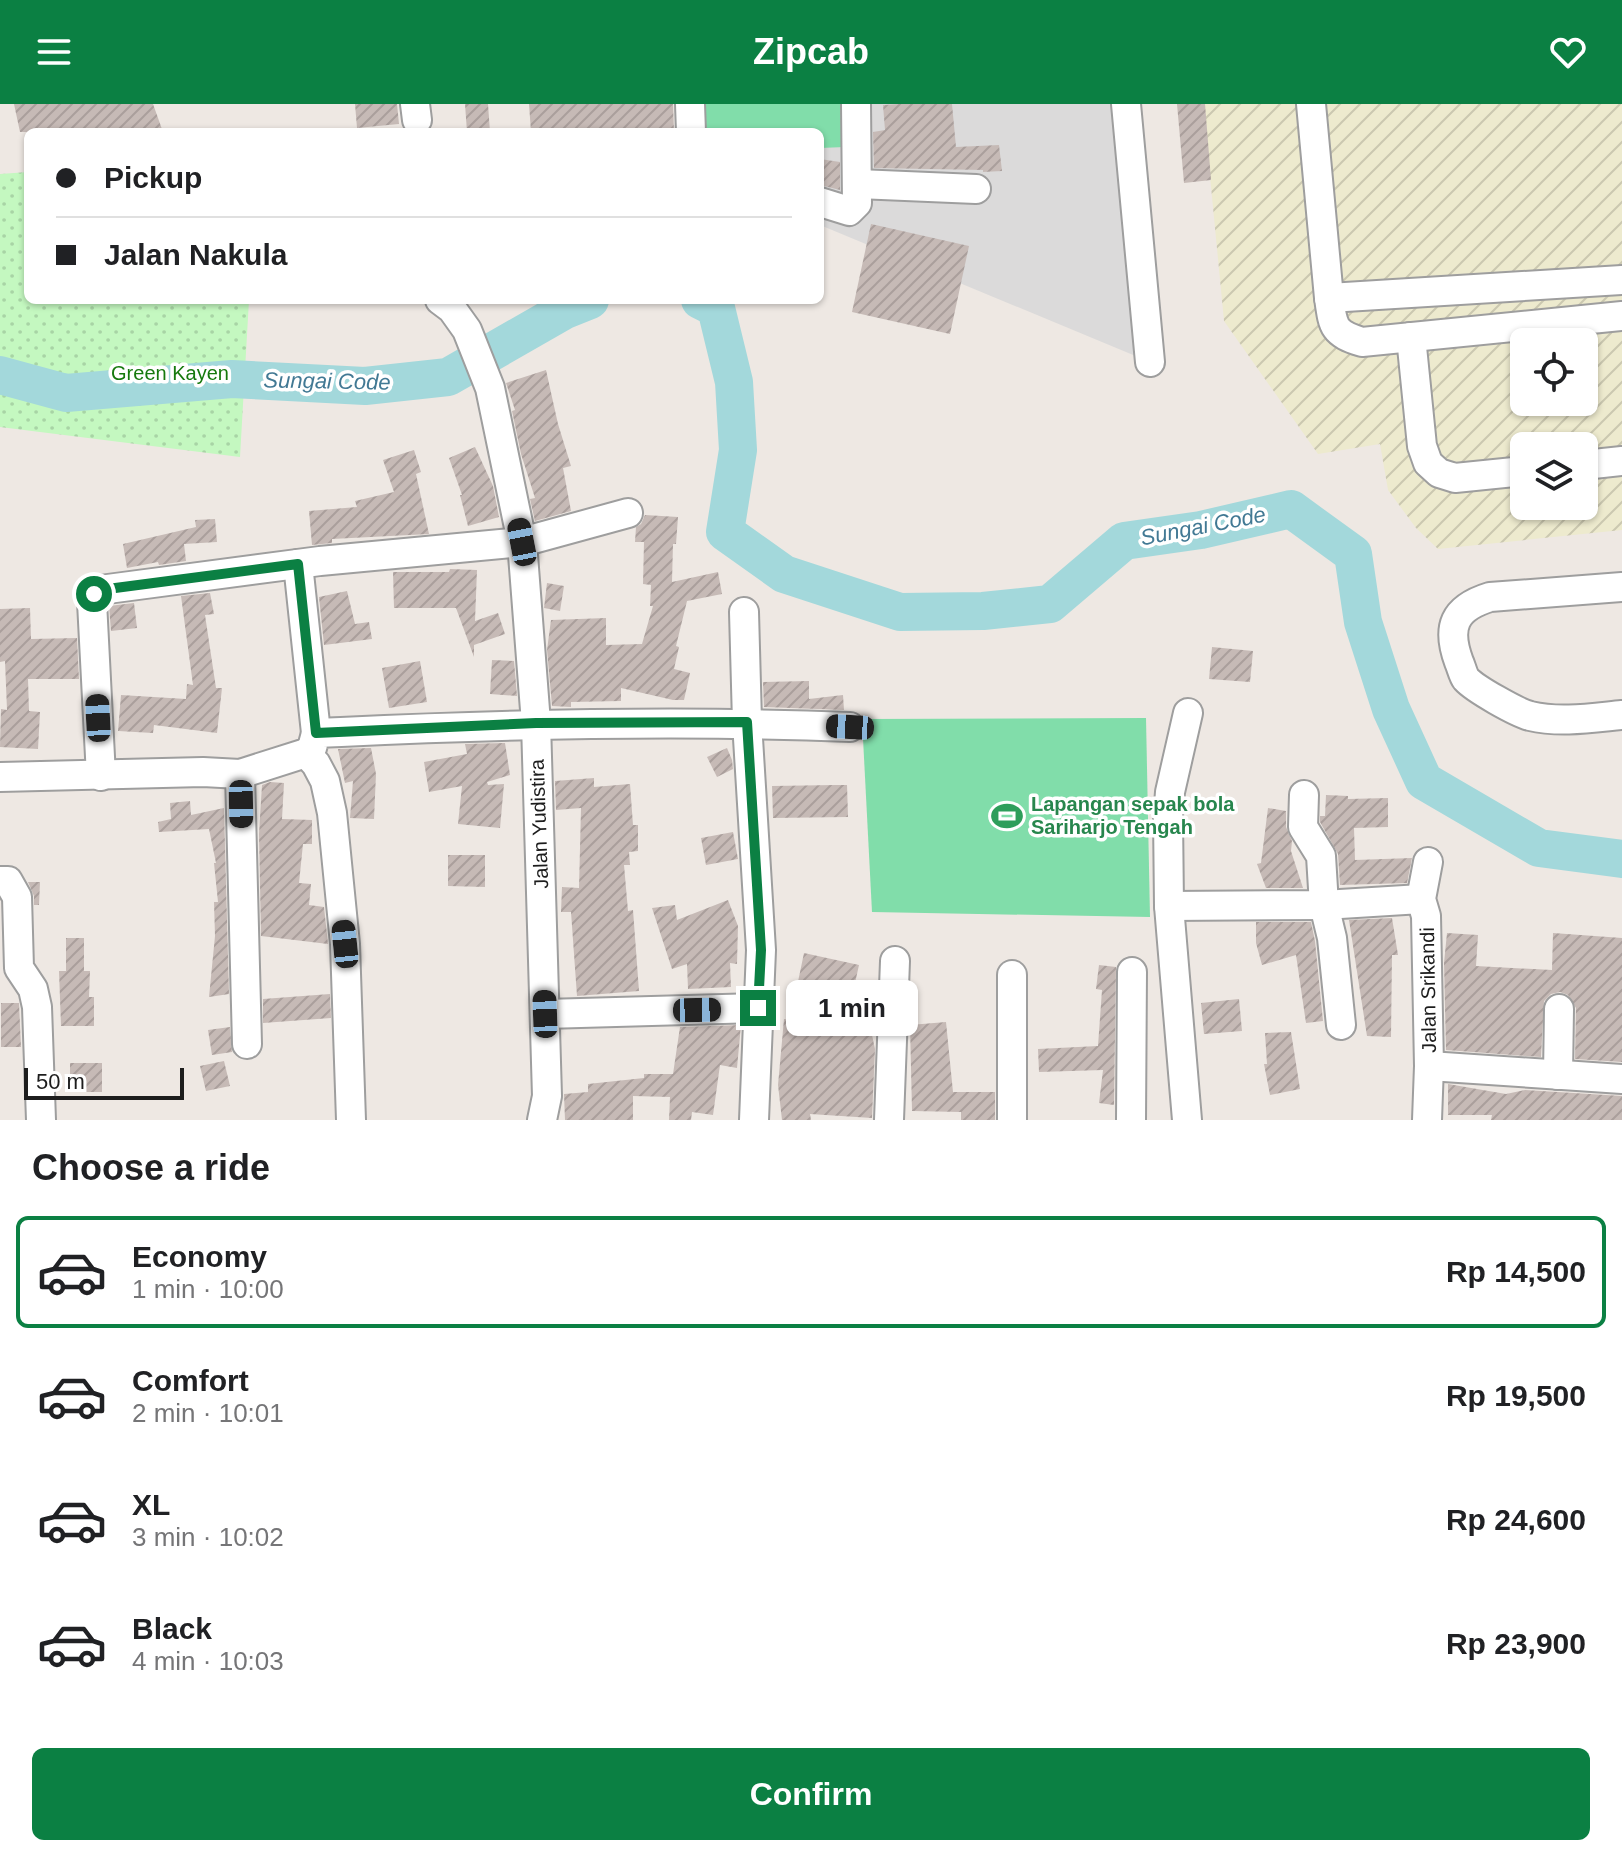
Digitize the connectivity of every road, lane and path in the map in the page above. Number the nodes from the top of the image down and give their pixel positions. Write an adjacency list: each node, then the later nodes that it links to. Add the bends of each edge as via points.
1 (690, 104): 5 (street)
2 (856, 104): 6 (street)
3 (1126, 104): 16 (street)
4 (1311, 104): 11 (street)
5 (691, 128)
6 (858, 184): 7 (street); 8 (street, via 857,203 849,211)
7 (976, 189)
8 (824, 203)
9 (1613, 281): 10 (street); 13 (street)
10 (1568, 284): 11 (street); 14 (street)
11 (1329, 298): 15 (street, via 1342,336 1362,342)
12 (445, 304): 21 (street, Jalan Yudistira, via 467,330 490,388)
13 (1615, 316): 14 (street)
14 (1572, 321): 15 (street)
15 (1411, 337): 19 (street, via 1428,463 1455,478)
16 (1150, 362)
17 (1622, 461): 18 (street)
18 (1598, 464)
19 (1510, 472)
20 (628, 513): 21 (street)
21 (522, 542): 22 (street); 28 (street, Jalan Yudistira)
22 (298, 564): 30 (street); 32 (street, via 94,594)
23 (1622, 587): 26 (street, via 1469,603 1456,617 1452,643 1465,678 1527,715 1557,721)
24 (744, 612): 27 (street)
25 (1188, 713): 39 (street, via 1170,792)
26 (1622, 715)
27 (747, 722): 28 (street); 29 (street); 43 (street, via 761,950)
28 (536, 723): 30 (street); 45 (street, Jalan Yudistira)
29 (850, 727)
30 (311, 743): 31 (street); 52 (street, via 332,813 345,944)
31 (240, 774): 32 (street); 47 (street)
32 (101, 776): 33 (street)
33 (0, 777)
34 (1304, 795): 38 (street, via 1303,827 1321,856)
35 (1428, 862): 37 (street, Jalan Srikandi)
36 (0, 881): 51 (street, via 8,881 17,897 19,968 37,1007)
37 (1421, 899): 38 (street); 48 (street, Jalan Srikandi, via 1426,916)
38 (1324, 905): 39 (street); 46 (street)
39 (1169, 906): 58 (street)
40 (895, 961): 55 (street)
41 (1132, 972): 57 (street)
42 (1012, 975): 56 (street)
43 (758, 1008): 45 (street); 54 (street)
44 (1559, 1009): 49 (street)
45 (545, 1014): 53 (street, Jalan Yudistira, via 547,1096)
46 (1341, 1025)
47 (247, 1044)
48 (1429, 1066): 49 (street); 59 (street, Jalan Srikandi)
49 (1558, 1075): 50 (street)
50 (1622, 1079)
51 (41, 1120)
52 (351, 1120)
53 (542, 1120)
54 (754, 1120)
55 (889, 1120)
56 (1012, 1120)
57 (1131, 1120)
58 (1187, 1120)
59 (1427, 1120)

